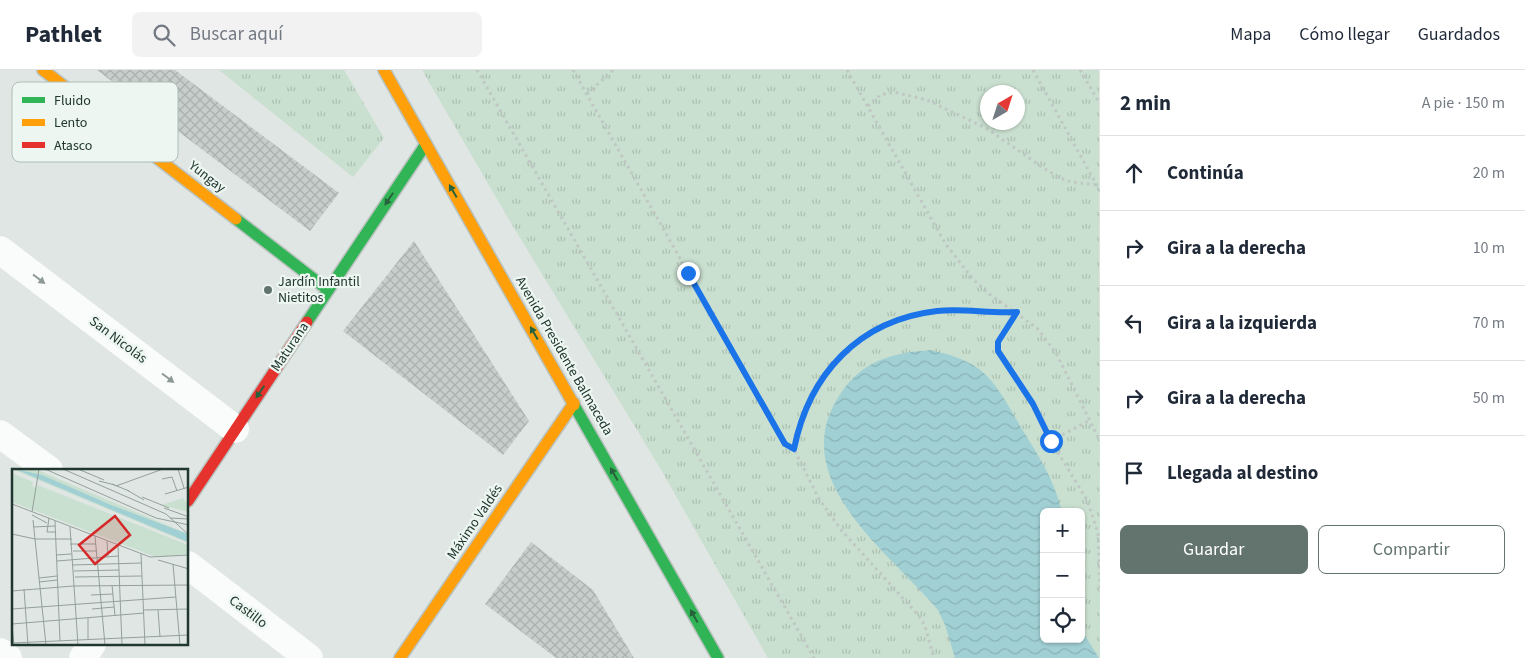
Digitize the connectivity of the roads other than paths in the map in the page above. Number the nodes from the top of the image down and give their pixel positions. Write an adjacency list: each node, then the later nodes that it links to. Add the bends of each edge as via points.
1 (43, 70): 3 (street, Yungay)
2 (384, 70): 4 (street, Avenida Presidente Balmaceda)
3 (59, 82)
4 (426, 144): 7 (street, Maturana, one-way to 7); 8 (street, Avenida Presidente Balmaceda, one-way to 4)
5 (162, 162): 7 (street, Yungay)
6 (0, 250): 9 (street, San Nicolás, one-way to 9)
7 (328, 290): 9 (street, Maturana, one-way to 9)
8 (574, 403): 16 (street, Avenida Presidente Balmaceda, one-way to 8); 20 (street, Máximo Valdés)
9 (235, 429): 12 (street, Maturana)
10 (0, 434): 11 (street)
11 (48, 469)
12 (189, 499)
13 (189, 566): 19 (street, Castillo)
14 (91, 646): 18 (street)
15 (0, 652): 17 (street)
16 (717, 657)
17 (8, 658)
18 (82, 658)
19 (309, 658)
20 (400, 658)

